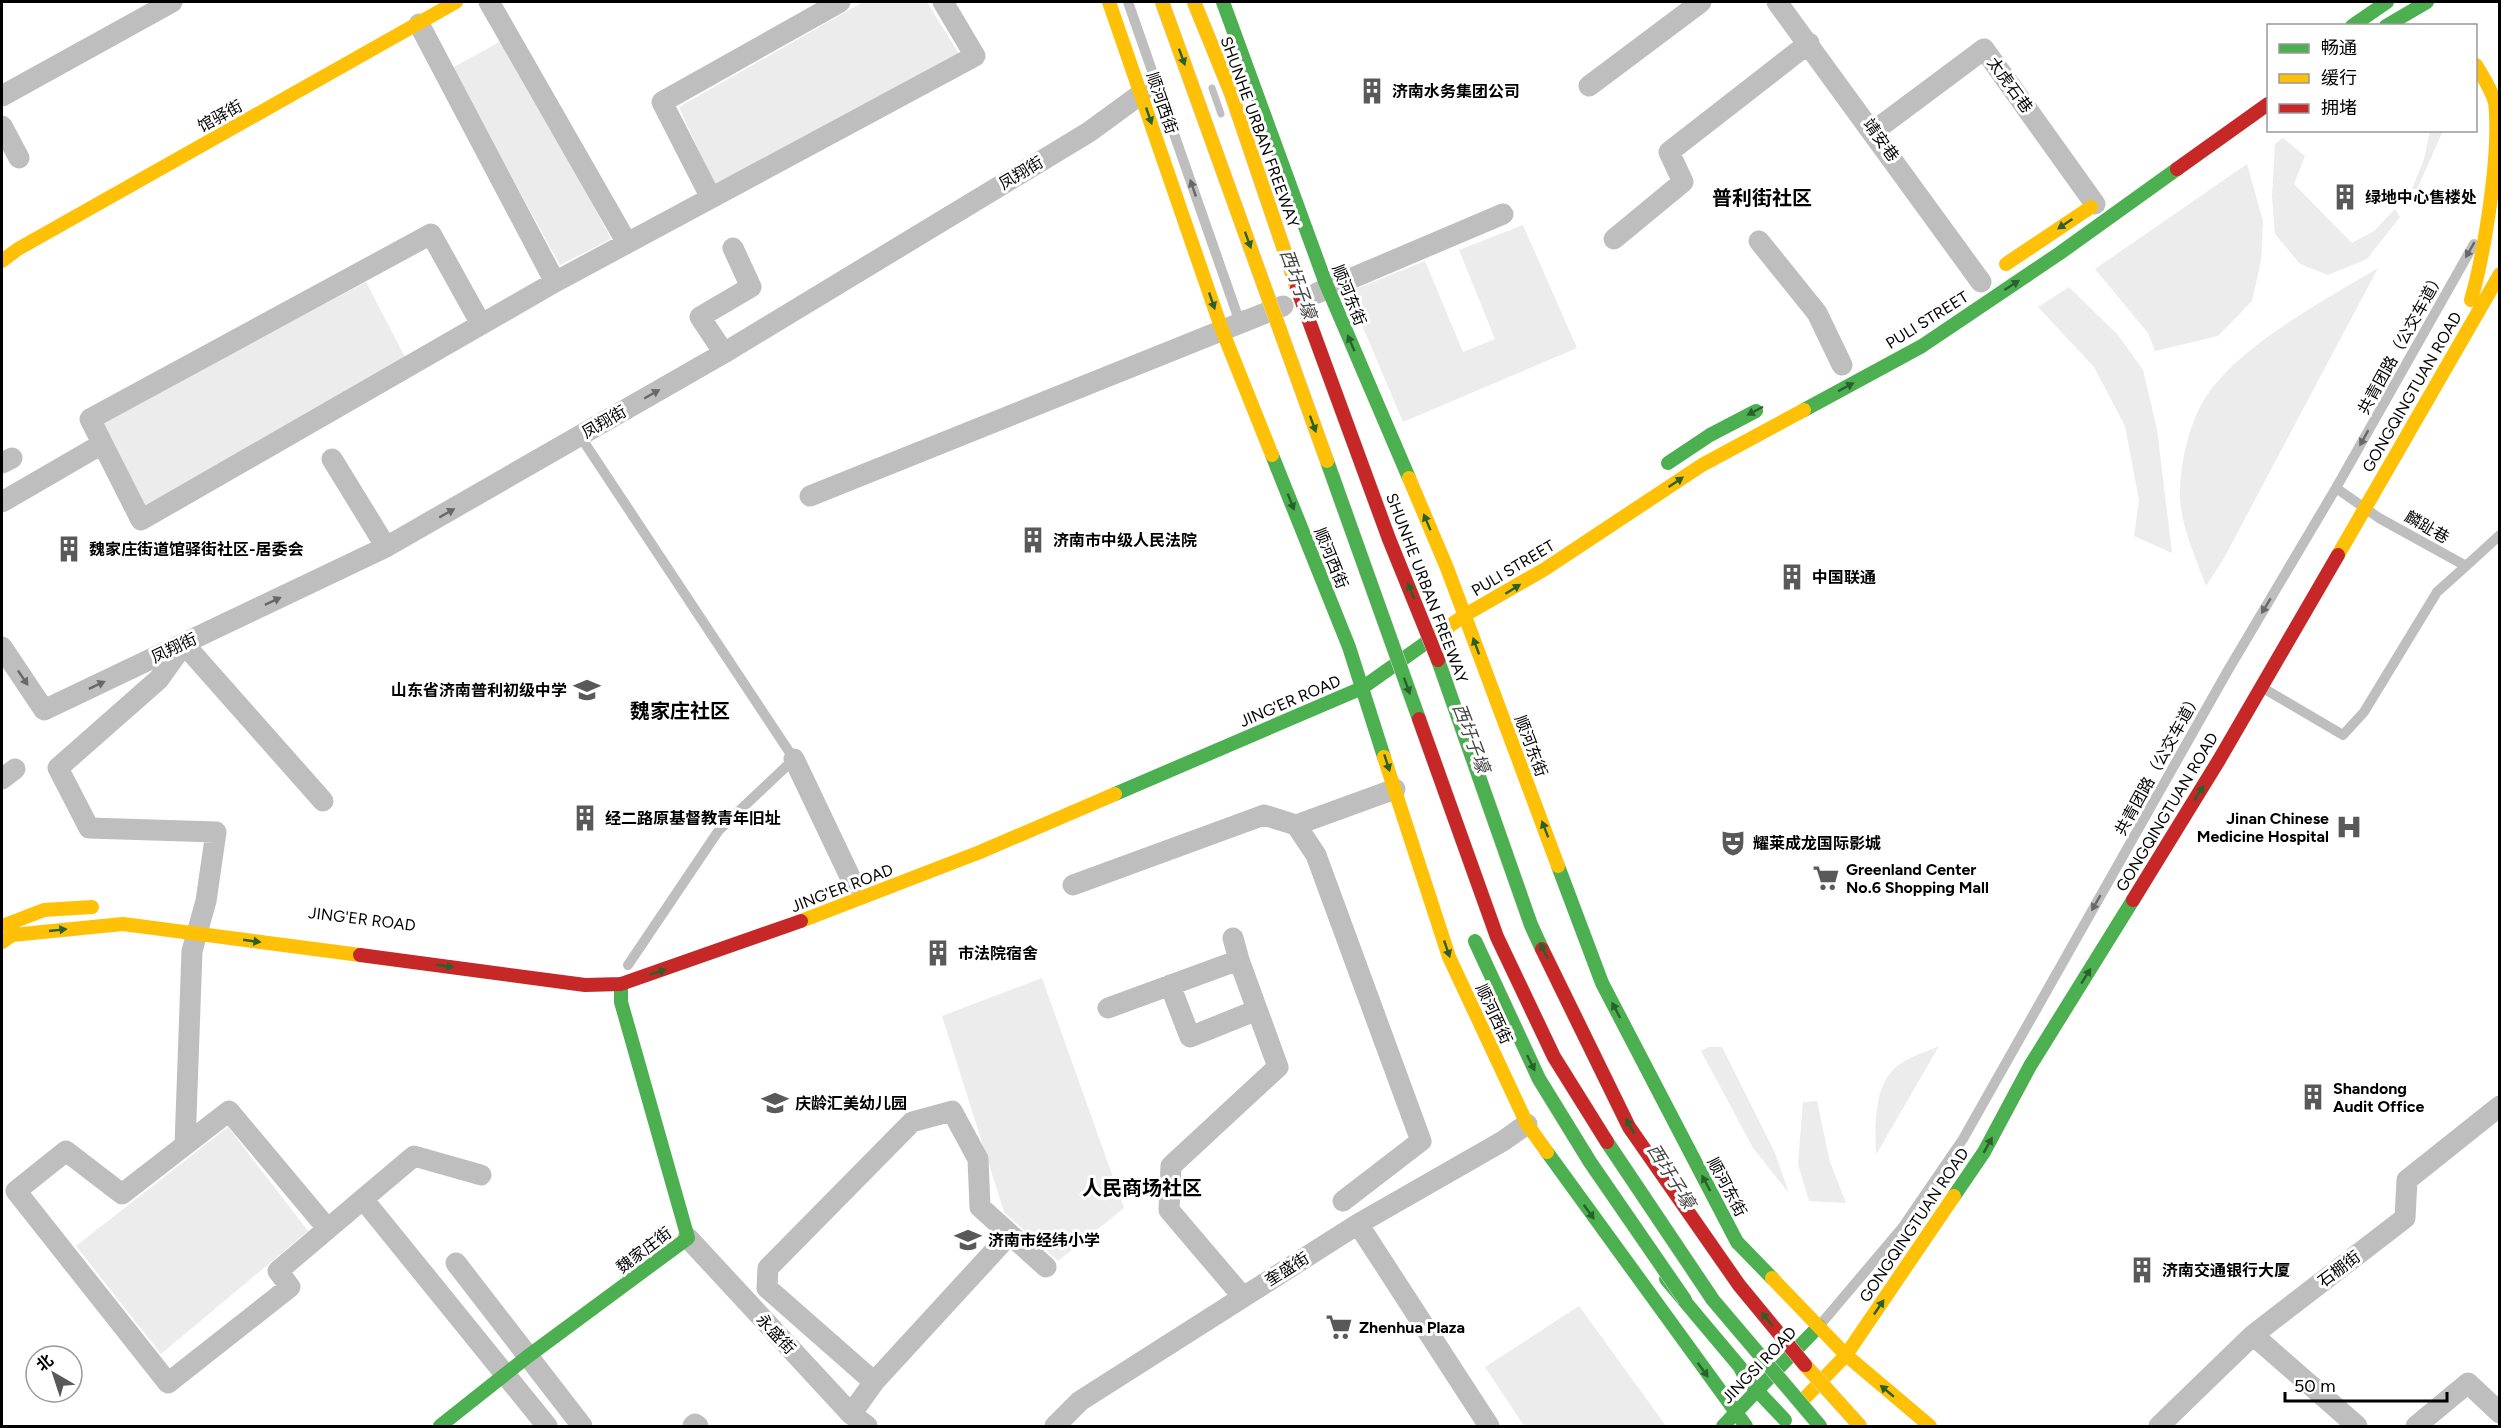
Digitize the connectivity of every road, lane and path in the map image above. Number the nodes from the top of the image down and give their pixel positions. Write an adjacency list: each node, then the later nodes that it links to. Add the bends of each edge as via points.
1 (172, 2): 22 (street)
2 (489, 2): 34 (street)
3 (840, 2): 27 (street, via 662,102)
4 (943, 2): 27 (street, via 975,56)
5 (1109, 2): 21 (main road, 顺河西街)
6 (1128, 2): 43 (lane, one-way to 6, via 1238,317)
7 (1162, 2): 38 (main road, one-way to 38, bridge)
8 (1194, 2): 42 (main road, SHUNHE URBAN FREEWAY, bridge, via 1231,93)
9 (1223, 2): 41 (main road, 顺河东街)
10 (1701, 2): 20 (street)
11 (1778, 2): 18 (street, 靖安巷)
12 (2386, 2): 16 (main road)
13 (2427, 2): 17 (main road)
14 (447, 4): 15 (main road, 馆驿街)
15 (419, 24): 36 (main road, 馆驿街); 39 (street)
16 (2355, 24)
17 (2389, 24)
18 (1809, 43): 25 (street, 靖安巷); 32 (street, via 1669,152 1683,183)
19 (2477, 69): 30 (main road, via 2496,105)
20 (1589, 86)
21 (1141, 94): 45 (main road, 顺河西街, one-way to 45); 47 (street, 凤翔街, via 1089,132)
22 (2, 96)
23 (2267, 105): 64 (main road, PULI STREET, one-way to 23, via 1506,594 1711,459 1922,346)
24 (2, 126): 26 (street)
25 (1874, 131): 29 (street, 太虎石巷, via 1984,49); 40 (street, 靖安巷)
26 (19, 158)
27 (711, 198): 34 (street)
28 (2499, 199): 30 (lane, 共青团路（公交车道）)
29 (2099, 201): 40 (main road, PULI STREET, one-way to 40)
30 (2491, 213): 46 (main road, via 2485,253); 56 (lane, 共青团路（公交车道）, one-way to 56)
31 (1503, 214): 41 (street)
32 (1614, 239)
33 (1759, 240): 48 (street, via 1817,313)
34 (627, 243): 39 (street)
35 (734, 248): 47 (street, via 751,287 700,317)
36 (2, 259)
37 (2499, 274): 46 (main road, GONGQINGTUAN ROAD)
38 (1260, 275): 49 (main road, bridge); 129 (main road, one-way to 129, bridge, via 1497,937 1554,1057 1713,1300)
39 (555, 282): 44 (street)
40 (1977, 285)
41 (1327, 286): 42 (street); 64 (main road, 顺河东街, one-way to 41)
42 (1295, 299): 43 (street); 55 (main road, bridge); 130 (main road, SHUNHE URBAN FREEWAY, one-way to 42, bridge, via 1739,1285 1629,1127 1531,925 1435,652)
43 (1265, 311): 45 (street)
44 (481, 324): 52 (street, via 141,520); 52 (street, via 431,234 90,419)
45 (1222, 330): 57 (street); 72 (main road, 顺河西街, one-way to 72)
46 (2457, 348): 59 (main road, GONGQINGTUAN ROAD)
47 (724, 353): 51 (street, 凤翔街, one-way to 47)
48 (1842, 366)
49 (1287, 391)
50 (1769, 404): 54 (main road, one-way to 54, via 1710,435)
51 (580, 436): 61 (street, 凤翔街, one-way to 51); 74 (lane)
52 (102, 444): 58 (street)
53 (332, 459): 61 (street)
54 (1661, 468)
55 (1378, 469)
56 (2337, 488): 59 (lane, 麟趾巷); 109 (lane, 共青团路（公交车道）, one-way to 109, via 2227,672 1963,1139 1902,1228)
57 (810, 496)
58 (2, 502)
59 (2364, 507): 62 (lane, 麟趾巷); 71 (main road, GONGQINGTUAN ROAD)
60 (2499, 535): 62 (lane)
61 (386, 547): 66 (street, 凤翔街, one-way to 61)
62 (2466, 566): 71 (lane, via 2437,592 2364,712 2343,735)
63 (1497, 580): 64 (main road, PULI STREET)
64 (1465, 615): 72 (main road); 104 (main road, 顺河东街, one-way to 64, via 1602,983)
65 (1437, 618): 68 (main road)
66 (184, 644): 67 (street, 凤翔街, one-way to 66, via 44,710); 76 (street); 81 (street, via 159,679 58,768 89,828 216,832)
67 (2, 646)
68 (1450, 649)
69 (1377, 666): 73 (main road)
70 (1348, 680): 72 (main road, JING'ER ROAD)
71 (2261, 687): 111 (main road, GONGQINGTUAN ROAD, one-way to 71, via 1984,1152 2030,1066)
72 (1362, 688): 75 (main road, 顺河西街, one-way to 75); 89 (main road, JING'ER ROAD, one-way to 72, via 734,947 980,852)
73 (1384, 688)
74 (794, 759): 78 (street); 88 (lane, via 719,830)
75 (1395, 789): 77 (street); 94 (main road, 顺河西街, one-way to 94, via 1449,957)
76 (323, 801)
77 (1296, 825): 79 (street, via 1264,815); 99 (street, via 1316,855 1421,1140)
78 (853, 882)
79 (1072, 885)
80 (110, 906): 82 (main road, via 44,910)
81 (201, 920): 85 (main road, JING'ER ROAD, one-way to 81, via 12,935); 89 (main road, JING'ER ROAD, one-way to 89, via 585,985); 95 (street, via 192,951)
82 (2, 926)
83 (1471, 932): 108 (main road, one-way to 108, bridge, via 1539,1078 1590,1162)
84 (1233, 938): 87 (street)
85 (2, 942)
86 (650, 956): 88 (main road)
87 (1239, 960): 90 (street); 92 (street)
88 (623, 965)
89 (621, 984): 103 (main road, 魏家庄街, via 621,1002)
90 (1170, 985): 91 (street); 92 (street, via 1190,1037)
91 (1108, 1008)
92 (1257, 1010): 107 (street, via 1278,1067 1171,1166 1169,1210)
93 (2499, 1106): 110 (street, 石棚街, via 2407,1180 2405,1218)
94 (1527, 1124): 100 (street, 奎盛街); 108 (main road, 顺河西街); 116 (main road, 顺河西街, one-way to 116)
95 (185, 1145): 101 (street, via 229,1111); 101 (street, via 122,1194 66,1150 16,1191 168,1383 290,1287 278,1271)
96 (481, 1175): 98 (street, via 414,1156)
97 (1694, 1195): 104 (main road)
98 (363, 1199): 101 (street); 113 (street)
99 (1343, 1201)
100 (1358, 1224): 107 (street, 奎盛街); 126 (street)
101 (327, 1228)
102 (1010, 1234): 106 (street); 114 (street); 114 (street, via 980,1207 978,1159 952,1112 912,1122 768,1268 767,1288)
103 (688, 1238): 112 (main road, 魏家庄街); 118 (street, 永盛街)
104 (1737, 1242): 109 (main road, 顺河东街)
105 (456, 1263): 112 (street)
106 (1046, 1267)
107 (1243, 1297): 125 (street, 奎盛街, via 1080,1401)
108 (1685, 1300): 115 (main road, 顺河西街)
109 (1819, 1326): 111 (main road, 顺河东街); 115 (main road, JINGSI ROAD)
110 (2253, 1335): 132 (street, 石棚街); 133 (street)
111 (1846, 1355): 119 (main road, bridge); 131 (main road, 顺河东街, one-way to 111)
112 (527, 1357): 113 (main road, 魏家庄街); 122 (street)
113 (506, 1375): 120 (main road, 魏家庄街); 121 (street)
114 (874, 1382): 118 (street)
115 (1757, 1390): 116 (main road, JINGSI ROAD); 119 (main road, 顺河西街)
116 (1735, 1413): 127 (main road, JINGSI ROAD); 128 (main road, 顺河西街)
117 (2499, 1413): 134 (street, via 2468,1383)
118 (859, 1420)
119 (1785, 1420)
120 (440, 1426)
121 (547, 1426)
122 (582, 1426)
123 (693, 1426): 124 (street)
124 (698, 1426)
125 (1055, 1426)
126 (1489, 1426)
127 (1723, 1426)
128 (1746, 1426)
129 (1820, 1426)
130 (1860, 1426)
131 (1930, 1426)
132 (2159, 1426)
133 (2357, 1426)
134 (2416, 1426)

